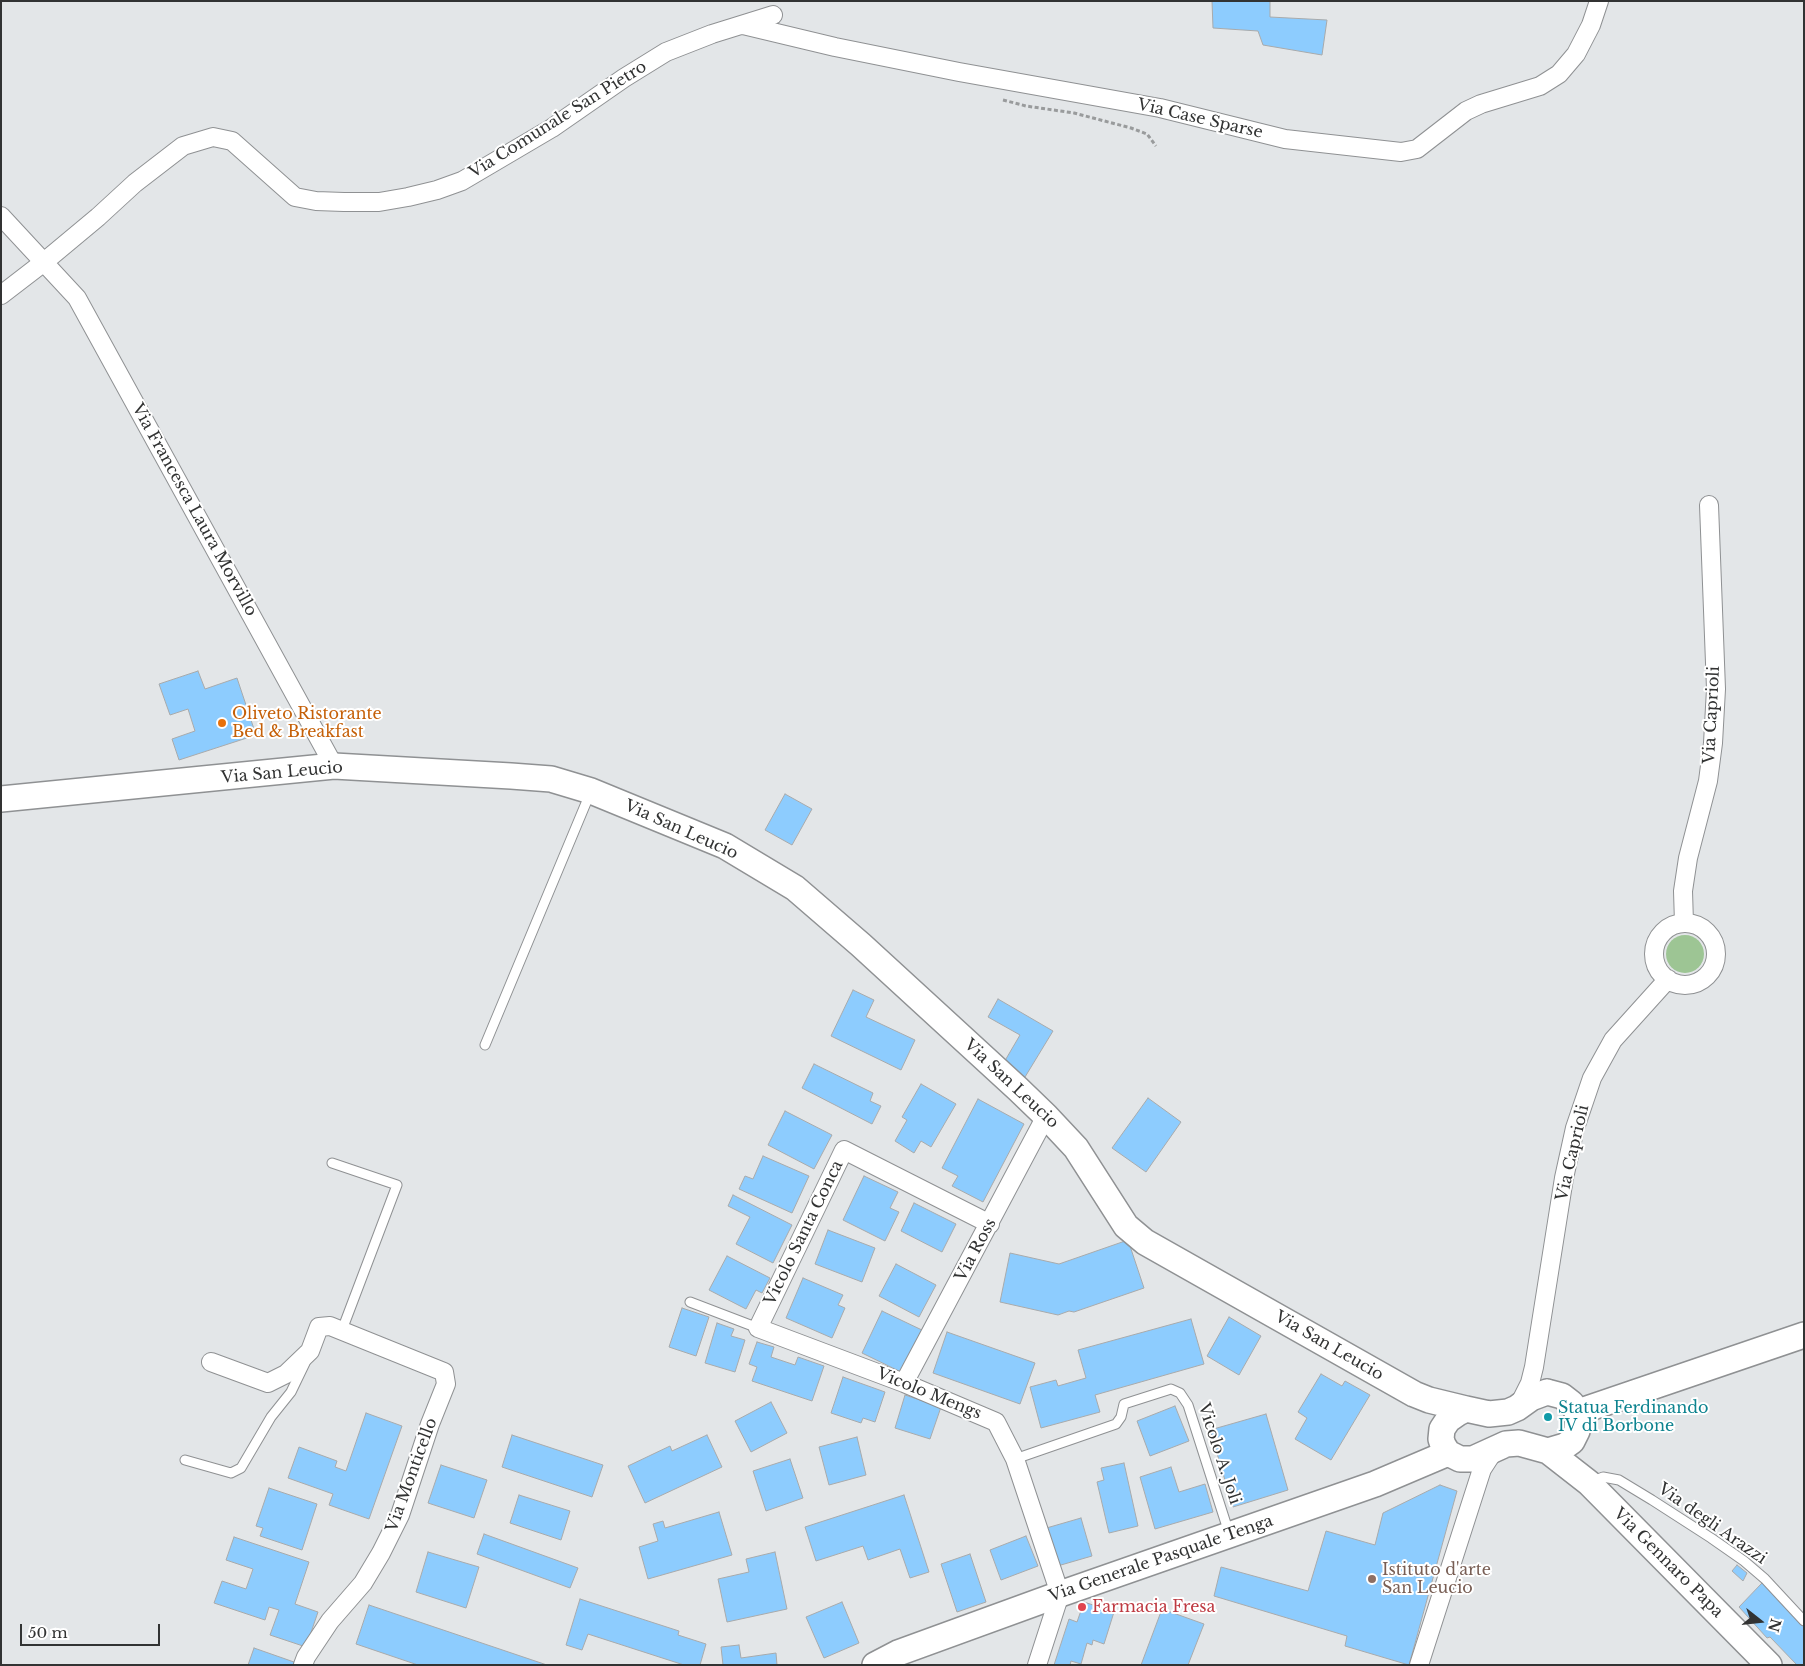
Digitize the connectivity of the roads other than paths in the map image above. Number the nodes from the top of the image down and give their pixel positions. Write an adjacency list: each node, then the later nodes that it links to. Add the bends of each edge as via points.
1 (1599, 1): 3 (street, Via Case Sparse, via 1576,54 1559,74 1540,86 1466,111 1417,149 1401,152 1285,139 1160,108 942,69)
2 (773, 15): 3 (street, Via Comunale San Pietro)
3 (742, 25): 5 (street, Via Comunale San Pietro, via 666,52 552,128 462,181 408,197 379,202 344,202 295,197 232,141 213,137 184,146 135,183)
4 (1, 216): 5 (street)
5 (44, 262): 6 (street, Via Comunale San Pietro); 8 (street, Via Francesca Laura Morvillo, via 77,298)
6 (1, 294)
7 (1709, 505): 11 (street, Via Caprioli, via 1716,689 1713,743 1708,781 1688,858 1683,891)
8 (334, 766): 9 (street, Via San Leucio, via 551,779); 10 (street, Via San Leucio)
9 (591, 791): 13 (lane); 14 (street, Via San Leucio, via 725,846 795,888)
10 (1, 800)
11 (1684, 923): 12 (street, via 1666,930 1656,945 1657,964); 12 (street, via 1693,924 1709,934 1716,959 1708,974 1693,984)
12 (1668, 979): 22 (street, Via Caprioli, via 1613,1040 1592,1078 1575,1128 1564,1178)
13 (485, 1045)
14 (1046, 1116): 16 (street, Via Ross); 26 (street, Via San Leucio, via 1076,1148 1126,1226 1145,1242)
15 (332, 1163): 19 (lane, via 398,1185)
16 (990, 1224): 18 (street, Vicolo Santa Conca, via 844,1150); 24 (street, Via Ross)
17 (690, 1302): 18 (lane, Vicolo Mengs)
18 (758, 1328): 24 (street, Vicolo Mengs)
19 (342, 1330): 21 (street, Via Monticello, via 319,1327); 40 (street, Via Monticello, via 444,1372 446,1384 400,1515 381,1553 363,1583 330,1621)
20 (1804, 1334): 29 (street)
21 (310, 1351): 23 (street, Via Monticello, via 286,1374 268,1383); 34 (lane, Via Monticello, via 291,1392 271,1416 241,1468 231,1473)
22 (1537, 1352): 25 (street, Via Caprioli, via 1539,1371); 27 (street, Via Caprioli, via 1530,1383)
23 (212, 1362)
24 (904, 1383): 33 (street, Vicolo Mengs, via 996,1422)
25 (1548, 1392): 27 (street, Via San Leucio); 29 (street, via 1571,1403)
26 (1414, 1394): 28 (street, Via San Leucio); 30 (street, Via San Leucio, via 1434,1416)
27 (1517, 1408): 28 (street, Via San Leucio, via 1490,1414)
28 (1466, 1409): 30 (street, via 1448,1420)
29 (1577, 1422): 32 (street, via 1572,1441); 35 (street, Via Gennaro Papa)
30 (1450, 1447): 31 (street, via 1473,1459); 36 (street, via 1468,1477); 37 (street, Via Generale Pasquale Tenga, via 1375,1484)
31 (1497, 1447): 32 (street, via 1519,1443); 36 (street, via 1482,1470)
32 (1548, 1451): 35 (street, Via Gennaro Papa)
33 (1016, 1459): 37 (lane, Vicolo A. Joli, via 1116,1424 1124,1404 1171,1389 1180,1392 1188,1404); 38 (street, Vicolo Mengs)
34 (185, 1460)
35 (1589, 1483): 39 (lane, Via degli Arazzi, via 1603,1477 1618,1480 1652,1500 1744,1561); 44 (street, Via Gennaro Papa)
36 (1467, 1515): 43 (street)
37 (1230, 1534): 38 (street, Via Generale Pasquale Tenga)
38 (1060, 1594): 41 (street, Via Generale Pasquale Tenga, via 898,1653); 42 (street)
39 (1804, 1621)
40 (304, 1665)
41 (875, 1665)
42 (1037, 1665)
43 (1420, 1665)
44 (1769, 1665)

